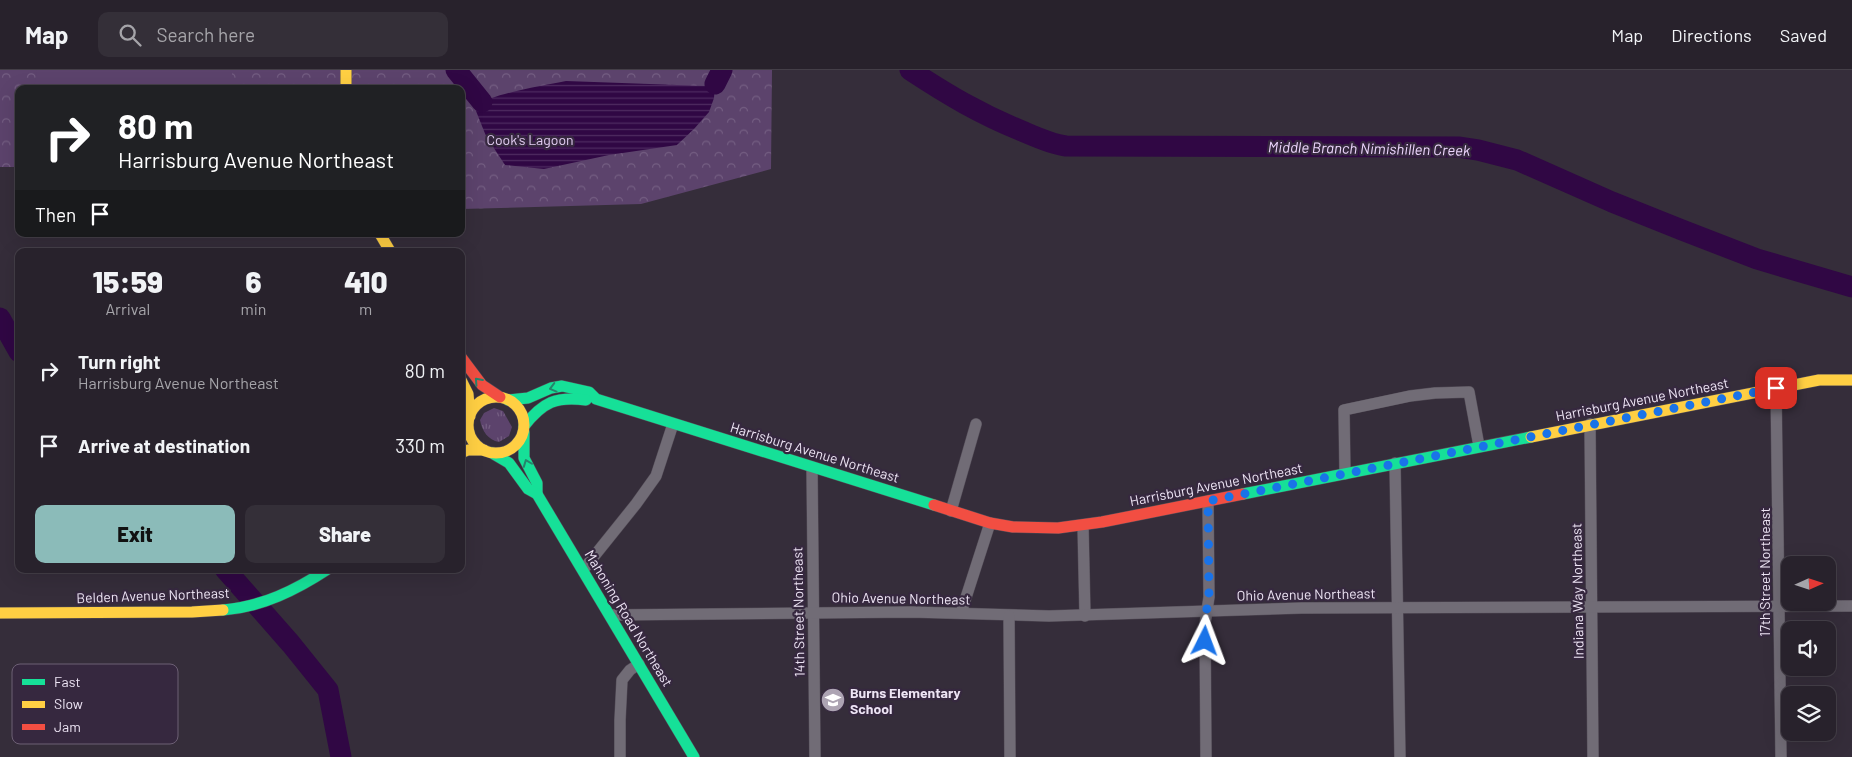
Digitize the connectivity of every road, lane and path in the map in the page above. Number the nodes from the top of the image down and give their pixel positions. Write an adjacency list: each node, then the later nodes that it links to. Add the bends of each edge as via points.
1 (346, 70): 2 (street)
2 (346, 85)
3 (382, 237): 4 (street)
4 (388, 248)
5 (465, 363): 9 (street, one-way to 5, via 478,382)
6 (1852, 380): 8 (street, Harrisburg Avenue Northeast, via 1819,380)
7 (465, 388): 11 (street)
8 (1776, 388): 14 (street, Harrisburg Avenue Northeast); 31 (street, 17th Street Northeast)
9 (504, 398): 10 (street, Harrisburg Avenue Northeast, one-way to 9, via 589,392 559,386 528,398); 11 (street, via 488,398 481,402); 16 (street, via 516,404 521,411)
10 (596, 398): 12 (street, Harrisburg Avenue Northeast); 16 (street, Harrisburg Avenue Northeast, via 565,398 550,402 537,410)
11 (469, 419): 15 (street); 19 (street, via 473,440)
12 (673, 424): 21 (street, Harrisburg Avenue Northeast); 28 (street, via 656,476)
13 (976, 424): 25 (street)
14 (1590, 424): 17 (street, Harrisburg Avenue Northeast); 30 (street, Indiana Way Northeast)
15 (465, 427)
16 (524, 428): 19 (street, via 521,438 512,448 500,453); 23 (street, Mahoning Road Northeast, one-way to 16, via 537,483 524,458)
17 (1479, 446): 20 (street, Harrisburg Avenue Northeast); 22 (street, via 1469,392 1410,396 1344,410)
18 (465, 452): 19 (street)
19 (488, 452): 23 (street, Mahoning Road Northeast, via 509,463 528,489)
20 (1395, 463): 22 (street, Harrisburg Avenue Northeast); 33 (street)
21 (812, 467): 25 (street, Harrisburg Avenue Northeast); 35 (street, 14th Street Northeast)
22 (1345, 474): 24 (street, Harrisburg Avenue Northeast)
23 (537, 494): 28 (street, Mahoning Road Northeast)
24 (1208, 501): 27 (street, Harrisburg Avenue Northeast); 34 (street)
25 (951, 511): 26 (street, Harrisburg Avenue Northeast)
26 (990, 523): 27 (street, Harrisburg Avenue Northeast, via 1036,529); 37 (street)
27 (1083, 525): 40 (street)
28 (583, 570): 38 (street, Mahoning Road Northeast)
29 (322, 573): 36 (street, Belden Avenue Northeast, via 276,598 226,610)
30 (1592, 606): 31 (street, Ohio Avenue Northeast); 33 (street, Ohio Avenue Northeast); 48 (street, Indiana Way Northeast)
31 (1778, 606): 32 (street, Ohio Avenue Northeast); 49 (street, 17th Street Northeast)
32 (1852, 606)
33 (1398, 608): 34 (street, Ohio Avenue Northeast); 47 (street)
34 (1207, 611): 40 (street, Ohio Avenue Northeast); 46 (street, via 1204,624)
35 (812, 612): 37 (street, Ohio Avenue Northeast); 38 (street, Ohio Avenue Northeast); 44 (street, 14th Street Northeast)
36 (0, 613)
37 (961, 613): 39 (street, Ohio Avenue Northeast)
38 (610, 615): 41 (street, Mahoning Road Northeast)
39 (1009, 616): 40 (street, Ohio Avenue Northeast); 45 (street)
40 (1085, 616)
41 (639, 664): 42 (street, via 622,680); 43 (street, Mahoning Road Northeast)
42 (620, 757)
43 (694, 757)
44 (815, 757)
45 (1010, 757)
46 (1206, 757)
47 (1400, 757)
48 (1593, 757)
49 (1781, 757)

